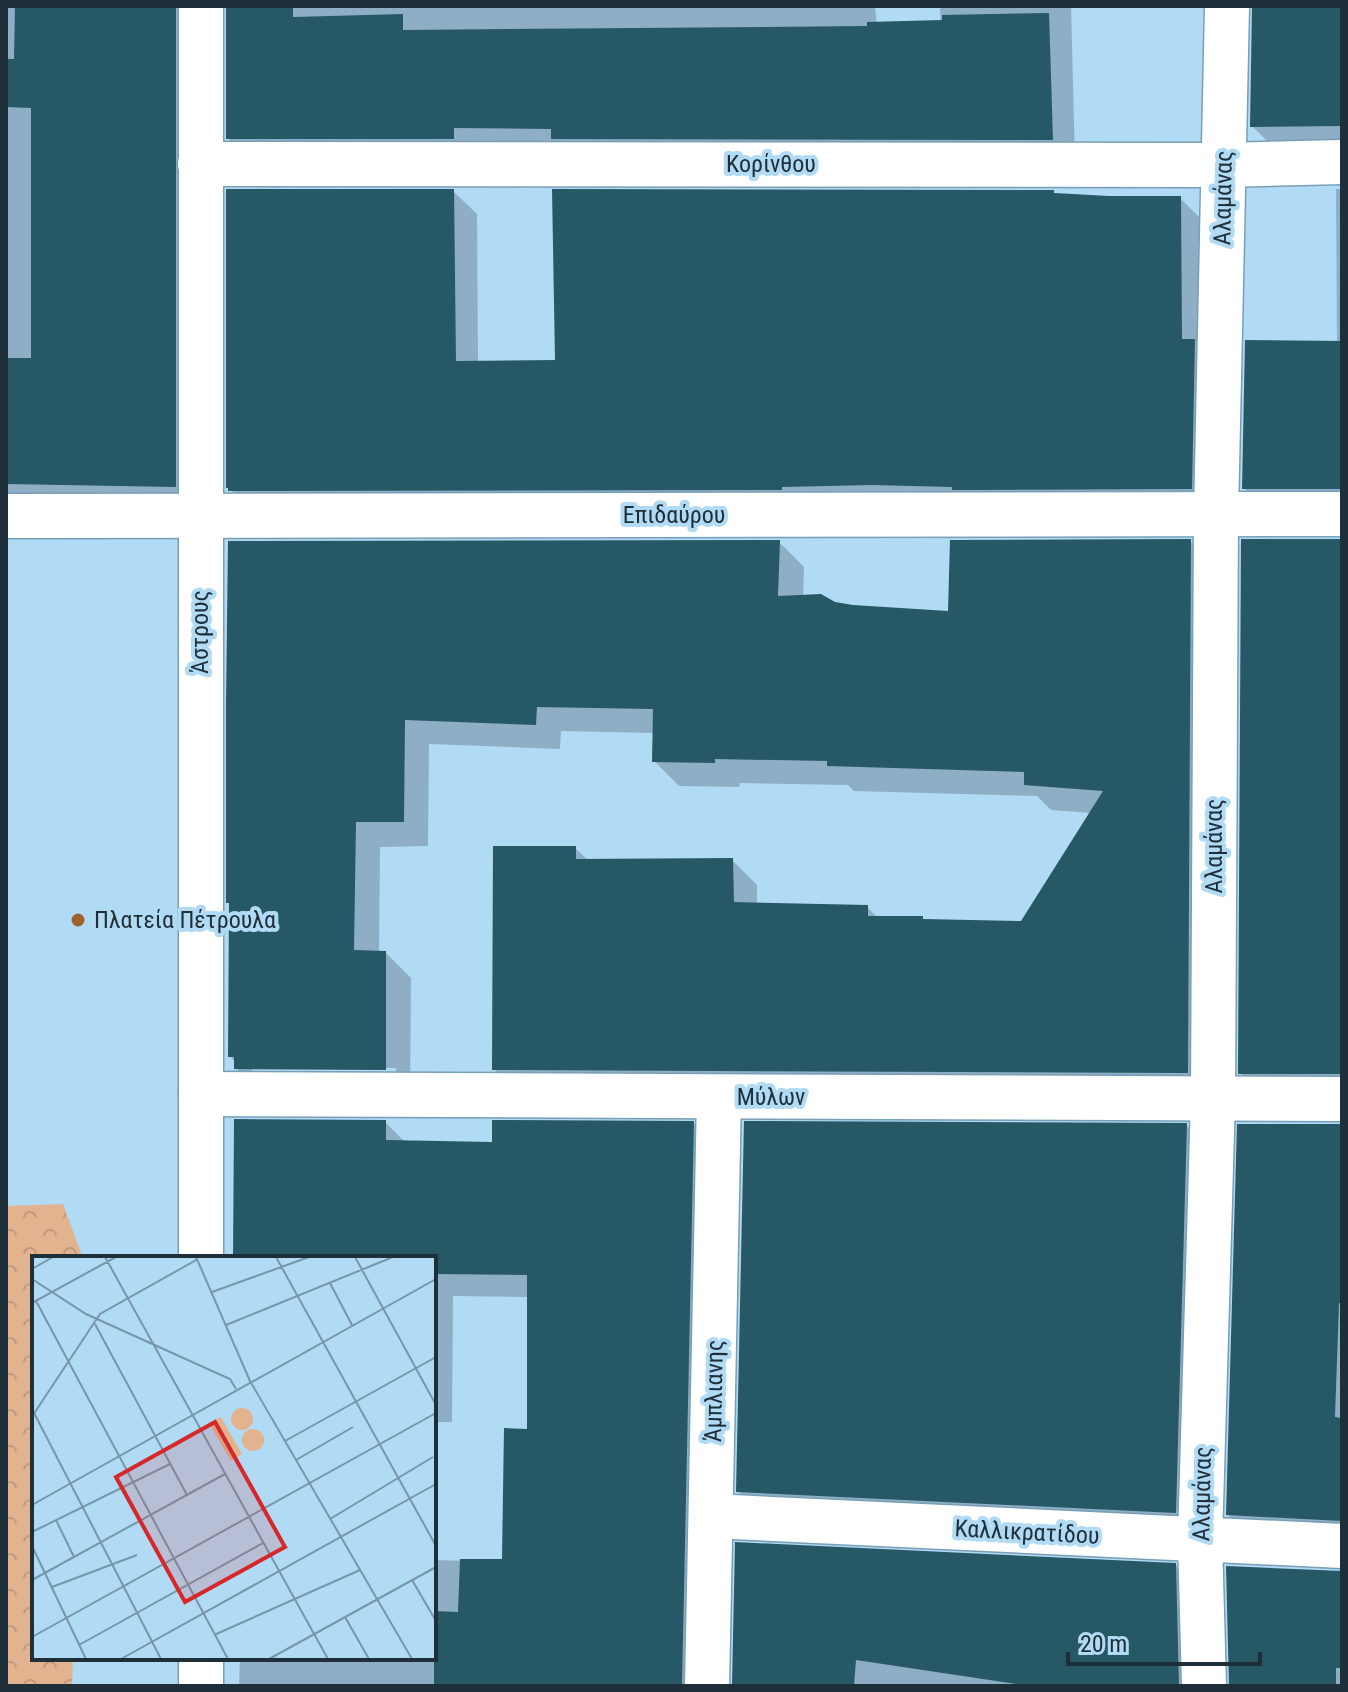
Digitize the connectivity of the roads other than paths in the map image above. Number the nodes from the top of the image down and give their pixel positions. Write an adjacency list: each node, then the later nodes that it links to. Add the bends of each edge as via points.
1 (201, 6): 4 (street, Άστρους)
2 (1227, 6): 5 (street, Αλαμάνας)
3 (1342, 162): 5 (street, Κορίνθου)
4 (200, 164): 5 (street, Κορίνθου); 9 (street, Άστρους)
5 (1223, 165): 7 (street, Αλαμάνας)
6 (1342, 514): 7 (street, Επιδαύρου)
7 (1216, 515): 9 (street, Επιδαύρου); 12 (street, Αλαμάνας)
8 (6, 516): 9 (street, Επιδαύρου)
9 (200, 516): 10 (street, Άστρους)
10 (201, 1094): 11 (street, Μύλων); 14 (street, Άστρους)
11 (719, 1097): 12 (street, Μύλων); 15 (street, Άμπλιανης)
12 (1213, 1099): 13 (street, Μύλων); 16 (street, Αλαμάνας)
13 (1342, 1099)
14 (201, 1256)
15 (711, 1516): 16 (street, Καλλικρατίδου); 20 (street, Άμπλιανης)
16 (1200, 1540): 17 (street, Καλλικρατίδου); 21 (street, Αλαμάνας)
17 (1342, 1546)
18 (201, 1660): 19 (street)
19 (201, 1686)
20 (707, 1686)
21 (1204, 1686)

